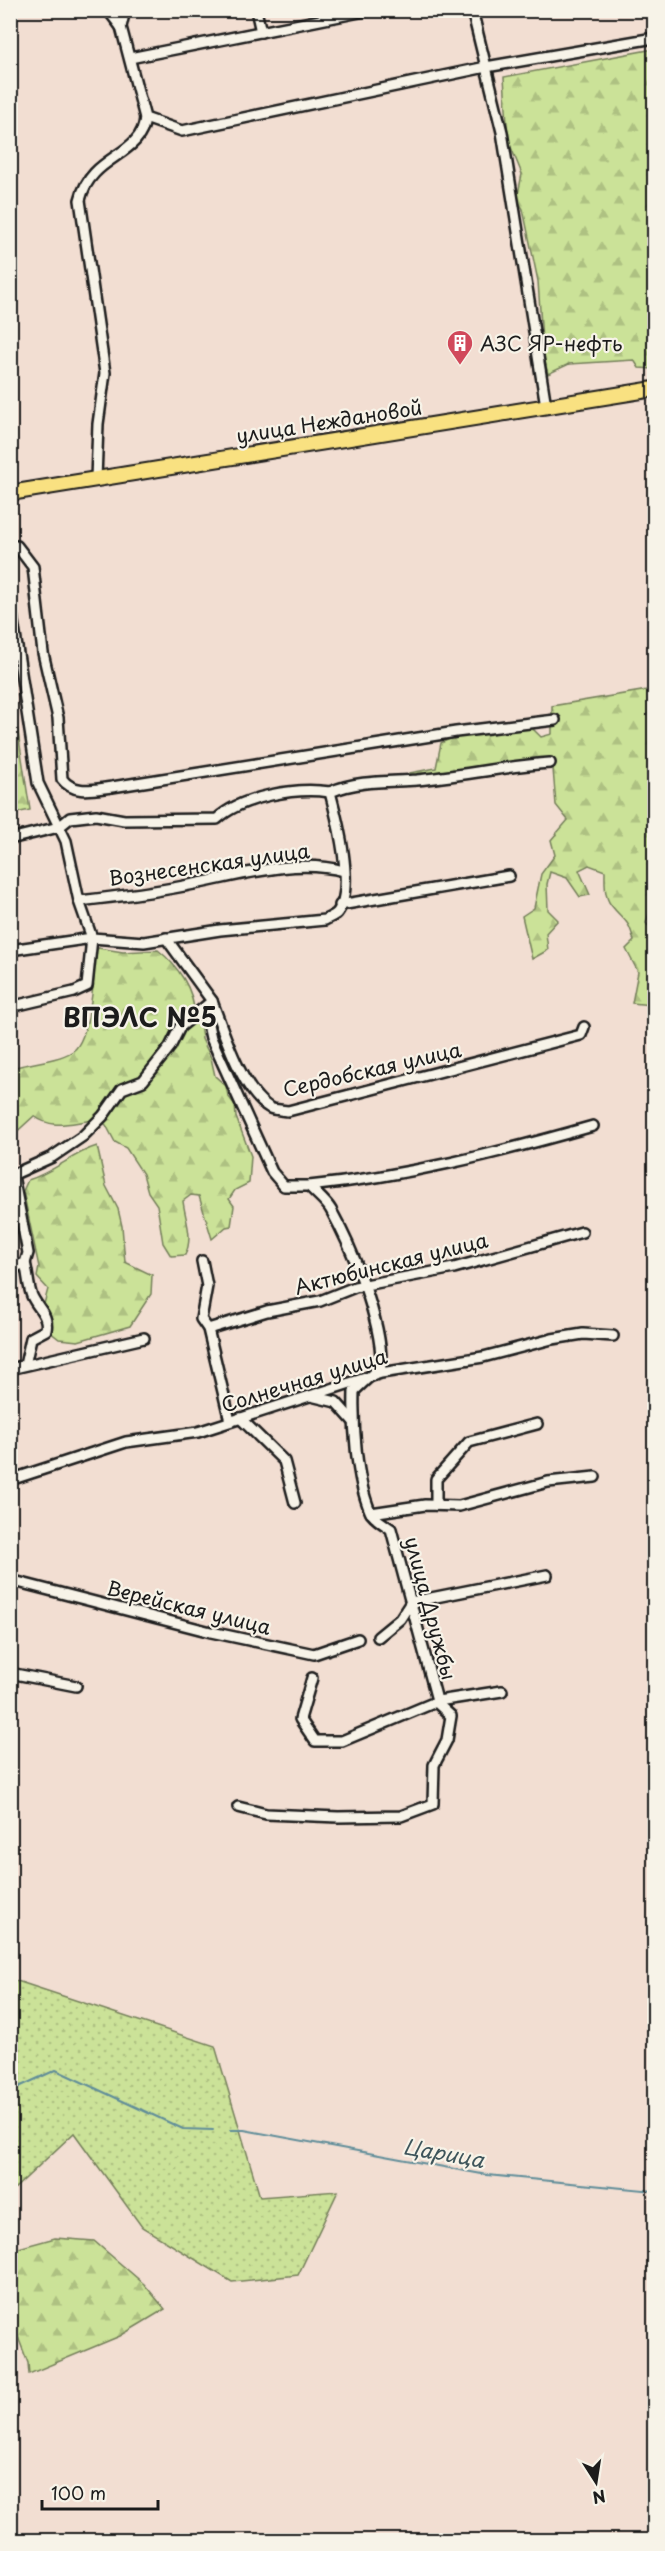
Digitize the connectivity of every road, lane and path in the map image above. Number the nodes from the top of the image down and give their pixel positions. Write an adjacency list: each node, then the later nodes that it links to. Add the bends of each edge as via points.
1 (108, 10): 6 (street)
2 (125, 10): 6 (street)
3 (256, 10): 7 (street)
4 (370, 10): 7 (street)
5 (472, 10): 10 (street)
6 (121, 27): 9 (street)
7 (261, 32): 9 (street)
8 (654, 38): 10 (street)
9 (130, 58): 11 (street)
10 (486, 67): 11 (street, via 182,131); 13 (street, via 513,189)
11 (145, 118): 14 (street, via 144,129 136,140 90,175 80,200 105,373)
12 (654, 389): 13 (highway, улица Неждановой)
13 (546, 406): 14 (highway, улица Неждановой)
14 (96, 478): 15 (highway, улица Неждановой)
15 (10, 493)
16 (17, 546): 18 (street, via 33,567 43,653 58,718 62,779 67,786 79,790)
17 (10, 602): 21 (street, via 38,783)
18 (555, 720)
19 (550, 763): 20 (street, via 417,780 376,781)
20 (330, 792): 21 (street, via 310,789 269,795 225,811 217,819 124,820 96,815 70,818); 23 (street, via 340,830)
21 (59, 827): 22 (street); 25 (street, via 66,841)
22 (10, 839)
23 (344, 871): 25 (street, Вознесенская улица, via 298,866 161,891); 26 (street, via 344,898)
24 (509, 876): 26 (street)
25 (79, 901): 27 (street)
26 (340, 906): 28 (street, via 337,914 325,920)
27 (92, 938): 28 (street, via 144,942); 29 (street); 31 (street, via 87,986)
28 (166, 938): 30 (street)
29 (10, 950)
30 (212, 1001): 32 (street, Сердобская улица, via 237,1066 257,1095 270,1108 288,1111 580,1035); 34 (street, via 180,1028 143,1081 122,1089 83,1136 52,1157); 35 (street, via 206,1011 212,1038 272,1172 284,1186)
31 (10, 1007)
32 (584, 1027)
33 (593, 1126): 35 (street, via 482,1158)
34 (12, 1176): 38 (street, via 27,1253)
35 (309, 1186): 40 (street, via 330,1208)
36 (582, 1232): 40 (street, Актюбинская улица, via 454,1268)
37 (202, 1261): 41 (street, via 207,1286 201,1319)
38 (25, 1263): 39 (street); 44 (street, via 33,1297 48,1323 46,1330 31,1338)
39 (10, 1269)
40 (364, 1286): 41 (street, Актюбинская улица); 46 (street, via 382,1350 381,1366)
41 (208, 1329): 48 (street)
42 (613, 1336): 46 (street, Солнечная улица, via 552,1339 483,1357)
43 (144, 1338): 44 (street)
44 (25, 1365): 45 (street)
45 (10, 1369)
46 (369, 1376): 47 (street, Солнечная улица); 49 (street, via 354,1391)
47 (308, 1396): 48 (street, Солнечная улица); 49 (street, via 336,1402)
48 (235, 1419): 52 (street, Солнечная улица, via 198,1432 126,1442); 53 (street, via 284,1461)
49 (353, 1422): 55 (street)
50 (537, 1424): 54 (street, via 469,1442 436,1479)
51 (595, 1477): 54 (street, via 548,1482 459,1506)
52 (10, 1480)
53 (295, 1503)
54 (436, 1505): 55 (street)
55 (371, 1513): 58 (street, улица Дружбы, via 390,1530)
56 (547, 1575): 58 (street)
57 (10, 1580): 60 (street, Верейская улица, via 314,1654)
58 (411, 1602): 59 (street, via 400,1619); 65 (street, улица Дружбы)
59 (378, 1637)
60 (358, 1640)
61 (10, 1673): 63 (street)
62 (312, 1678): 65 (street, via 300,1719 315,1741 342,1741)
63 (76, 1686)
64 (502, 1691): 65 (street)
65 (438, 1701): 66 (street, улица Дружбы, via 451,1716 447,1740 434,1765 433,1804 401,1816 338,1817 266,1814)
66 (238, 1807)

